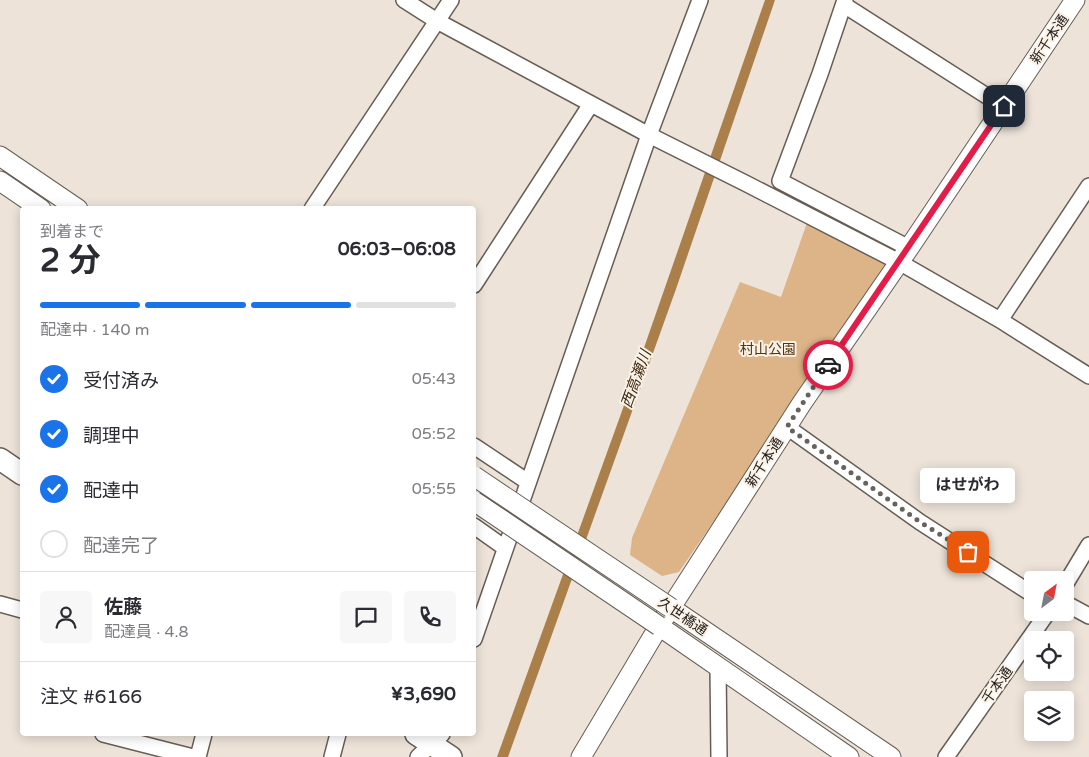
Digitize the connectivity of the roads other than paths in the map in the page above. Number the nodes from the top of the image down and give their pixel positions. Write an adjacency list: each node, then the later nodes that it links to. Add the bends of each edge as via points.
1 (404, 0): 6 (street)
2 (451, 0): 6 (street)
3 (700, 0): 9 (street)
4 (1075, 0): 8 (street, 新千本通)
5 (844, 3): 8 (street); 16 (street, via 780,181)
6 (437, 21): 7 (street); 15 (street)
7 (591, 104): 9 (street); 17 (street)
8 (1004, 106): 16 (street, 新千本通)
9 (649, 135): 16 (street, via 745,183); 25 (street)
10 (0, 156): 14 (street)
11 (0, 181): 13 (street)
12 (1089, 186): 18 (street)
13 (37, 206)
14 (74, 206)
15 (314, 206)
16 (904, 255): 18 (street); 20 (street, 新千本通)
17 (476, 282)
18 (1000, 320): 19 (street)
19 (1089, 376)
20 (787, 427): 31 (street, via 920,522); 33 (street, 新千本通)
21 (476, 447): 25 (street)
22 (0, 460): 23 (main road)
23 (20, 473)
24 (476, 477): 33 (street, 久世橋通, bridge)
25 (528, 482): 29 (street)
26 (476, 502): 38 (street, 久世橋通, bridge)
27 (476, 527): 29 (street)
28 (1089, 545): 30 (street)
29 (505, 548): 39 (street)
30 (1073, 571)
31 (1024, 589)
32 (0, 604): 35 (street)
33 (671, 608): 38 (street, 新千本通); 52 (street, 久世橋通)
34 (1074, 608): 36 (street)
35 (20, 609)
36 (1089, 616)
37 (1042, 621): 53 (street, 千本通)
38 (659, 626): 40 (street, 久世橋通); 49 (street, 新千本通)
39 (476, 631)
40 (718, 667): 50 (street); 51 (street, 久世橋通)
41 (111, 736): 45 (street)
42 (203, 736): 46 (street)
43 (337, 736): 47 (street)
44 (427, 742): 48 (main road)
45 (193, 757)
46 (198, 757)
47 (332, 757)
48 (451, 757)
49 (581, 757)
50 (719, 757)
51 (849, 757)
52 (892, 757)
53 (946, 757)

